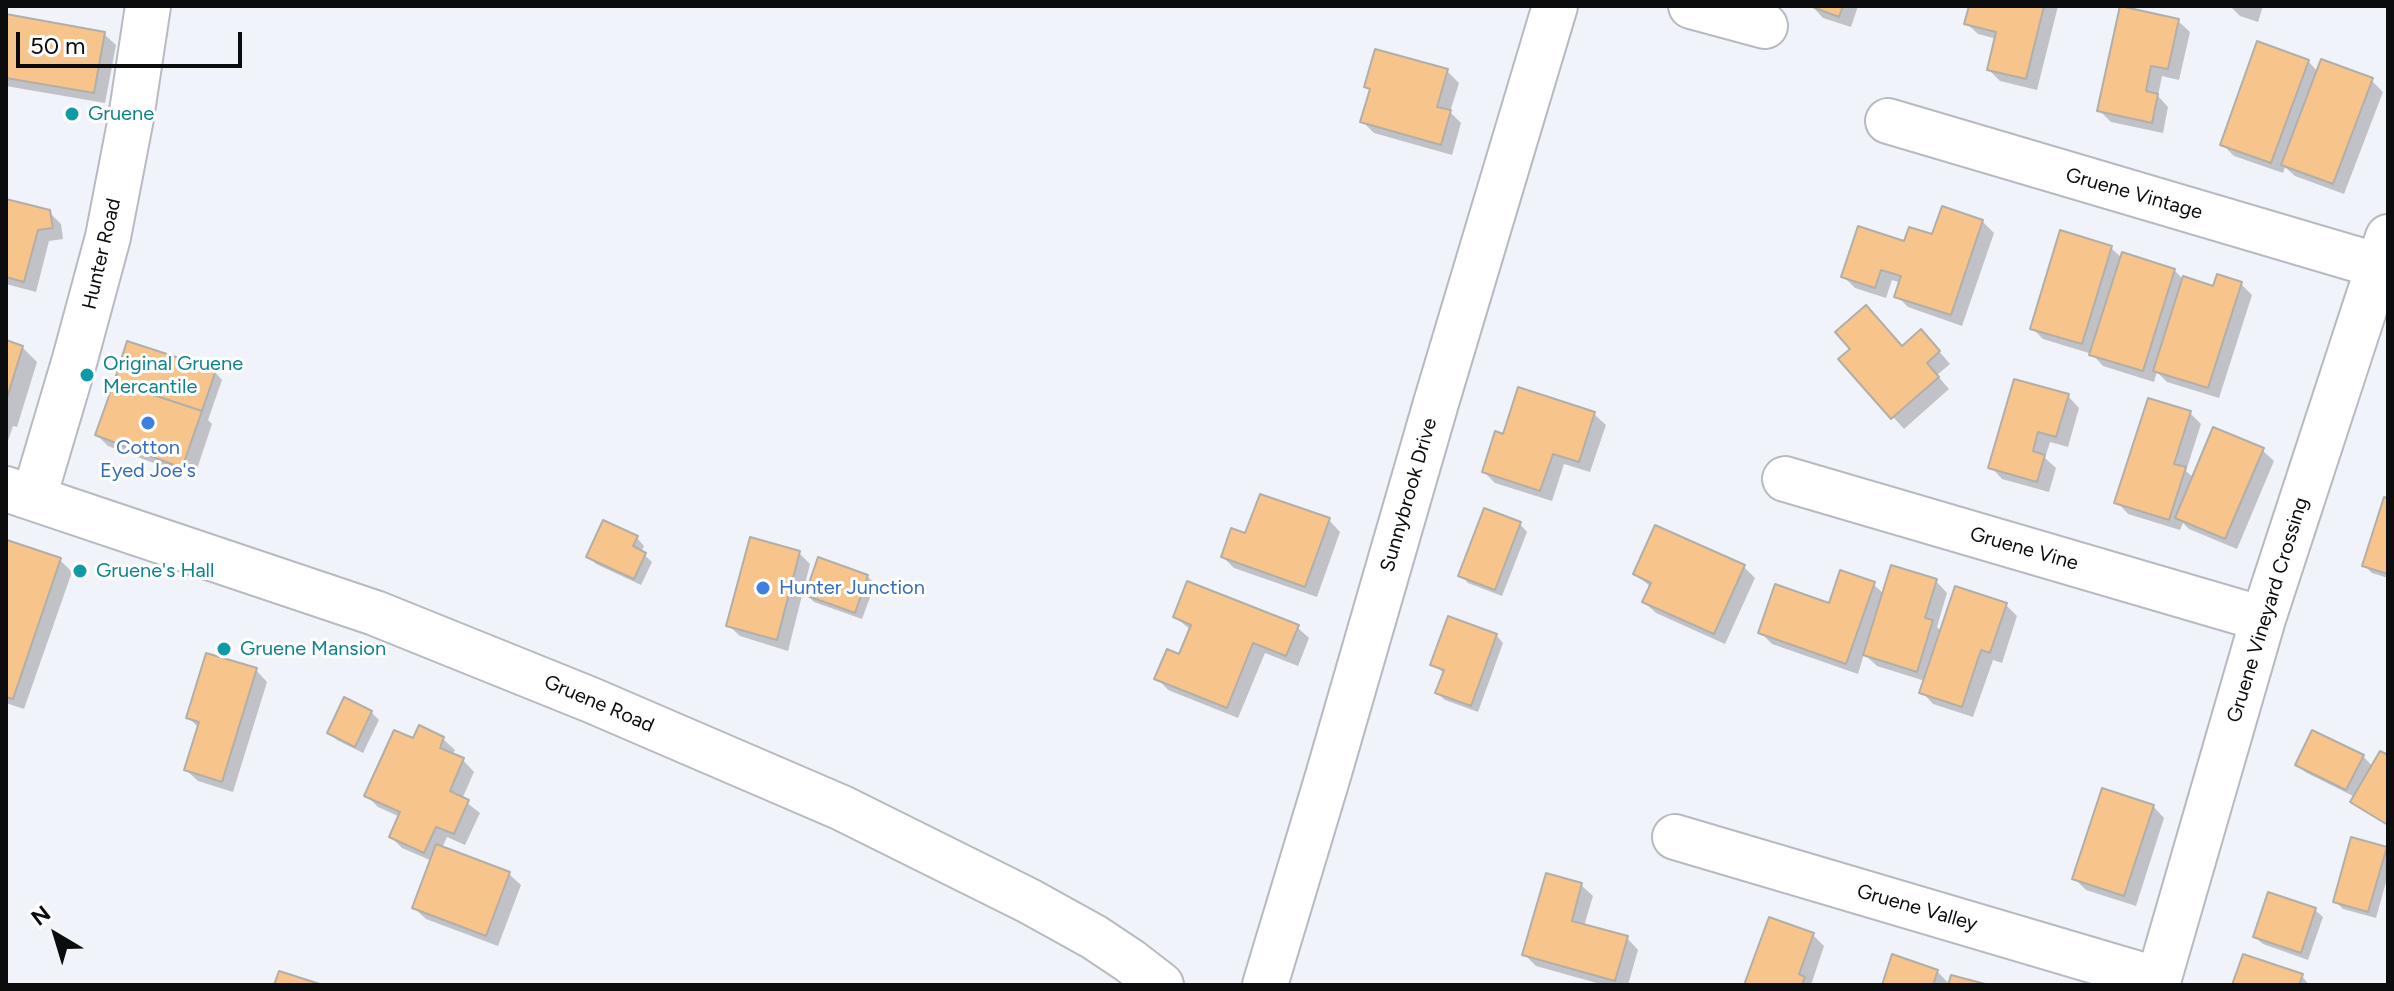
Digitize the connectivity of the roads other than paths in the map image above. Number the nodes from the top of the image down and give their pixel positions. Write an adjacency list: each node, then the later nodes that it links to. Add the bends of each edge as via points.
1 (148, 6): 8 (street, Hunter Road, via 108,237 75,359)
2 (1555, 6): 13 (street, Sunnybrook Drive)
3 (1691, 6): 4 (street)
4 (1765, 26)
5 (1888, 121): 6 (street, Gruene Vintage)
6 (2384, 252): 9 (street, Gruene Vineyard Crossing)
7 (1785, 479): 9 (street, Gruene Vine)
8 (20, 493): 12 (street, Gruene Road, via 375,613 606,706 842,808 1029,901)
9 (2263, 619): 11 (street, Gruene Vineyard Crossing)
10 (1675, 837): 11 (street, Gruene Valley)
11 (2158, 982)
12 (1161, 985)
13 (1265, 985)

